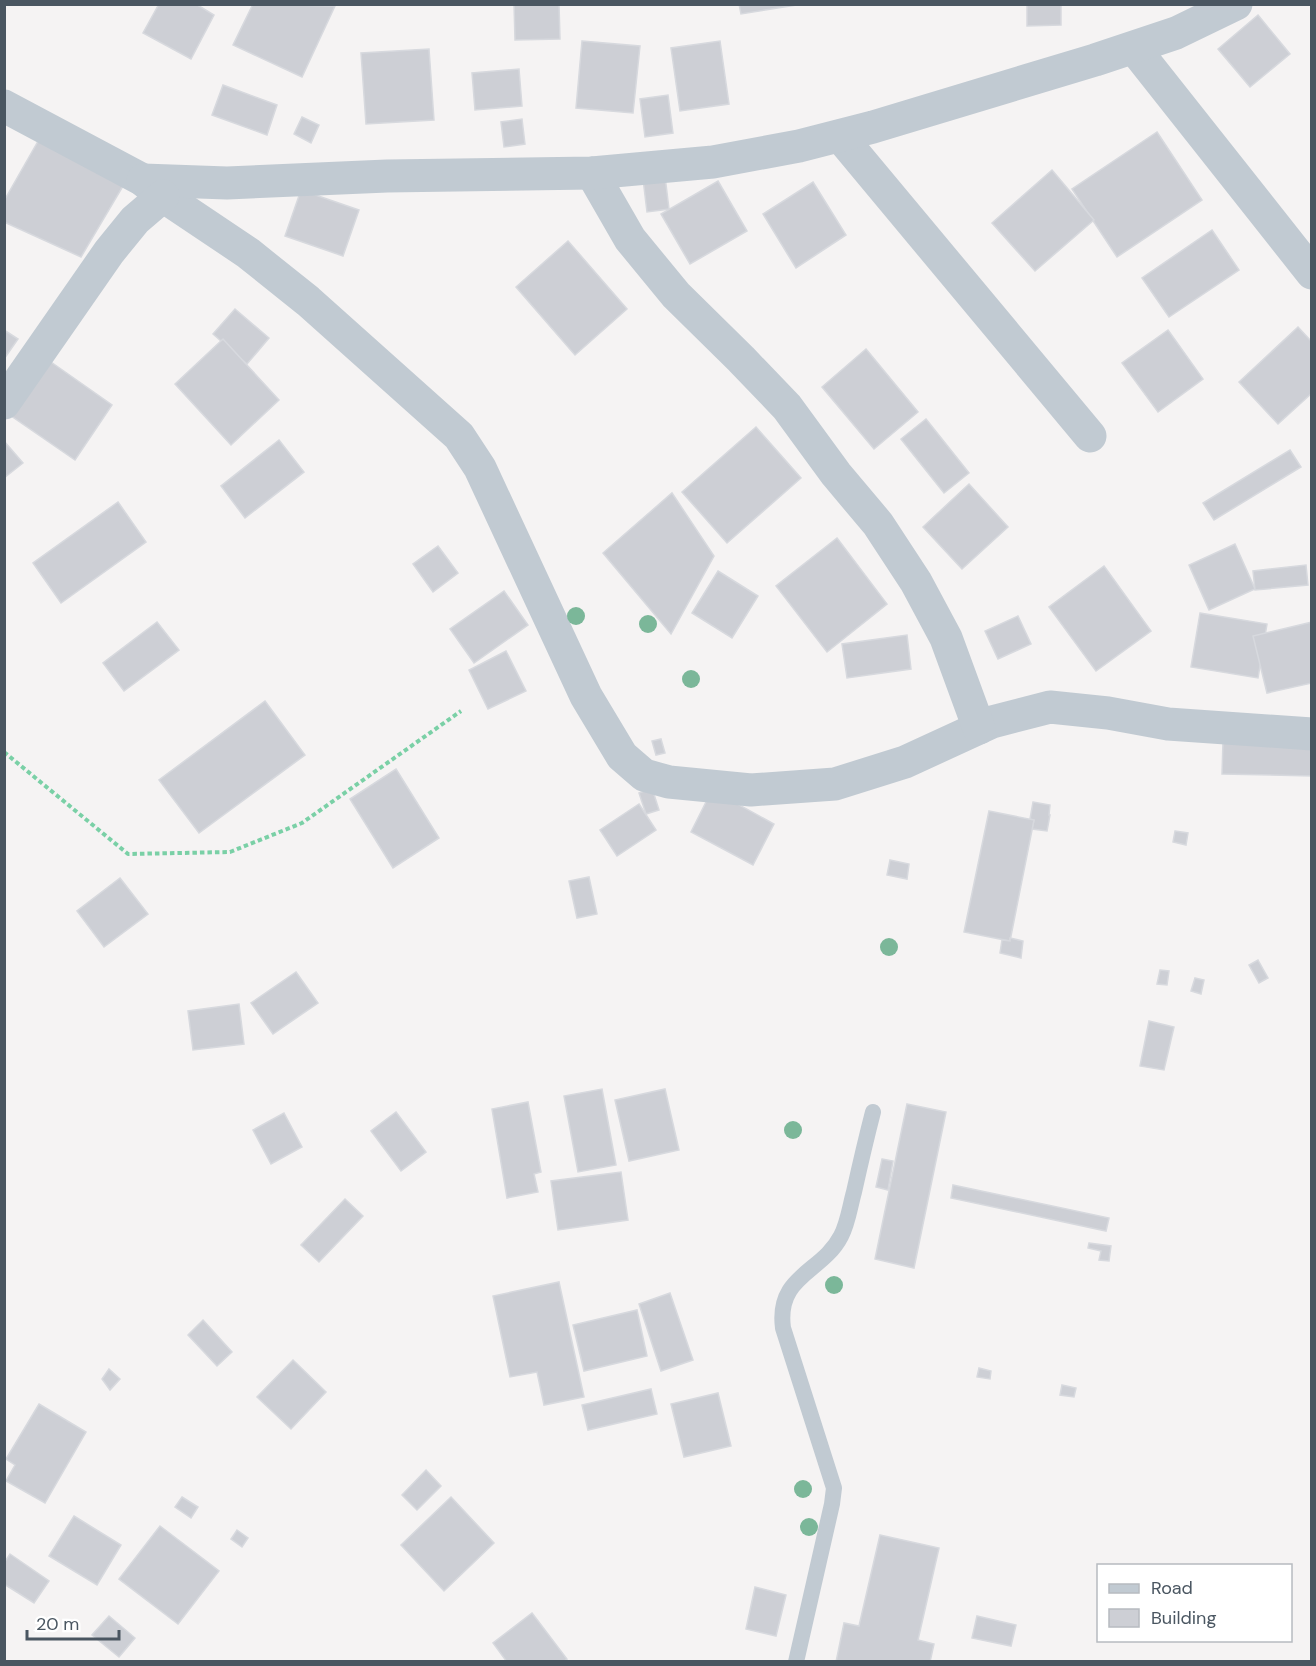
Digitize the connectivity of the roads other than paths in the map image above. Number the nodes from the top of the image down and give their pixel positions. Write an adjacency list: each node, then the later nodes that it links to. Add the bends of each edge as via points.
1 (1236, 4): 2 (street)
2 (1134, 48): 4 (street); 7 (street)
3 (4, 106): 6 (street)
4 (840, 136): 5 (street, via 713,162); 9 (street)
5 (592, 173): 6 (street, via 387,176); 10 (street, via 643,255 676,295 787,407 878,524 946,638)
6 (153, 188): 8 (street, via 135,220); 10 (street, via 248,253 308,301 459,436 480,468 586,696 622,756 644,775 669,782 751,790 836,784 905,762)
7 (1311, 273)
8 (4, 403)
9 (1090, 436)
10 (979, 728): 11 (street, via 1050,707 1168,724)
11 (1311, 734)
12 (873, 1112): 13 (lane, via 842,1235 830,1254 802,1274 785,1299 781,1314 834,1488)
13 (796, 1662)

